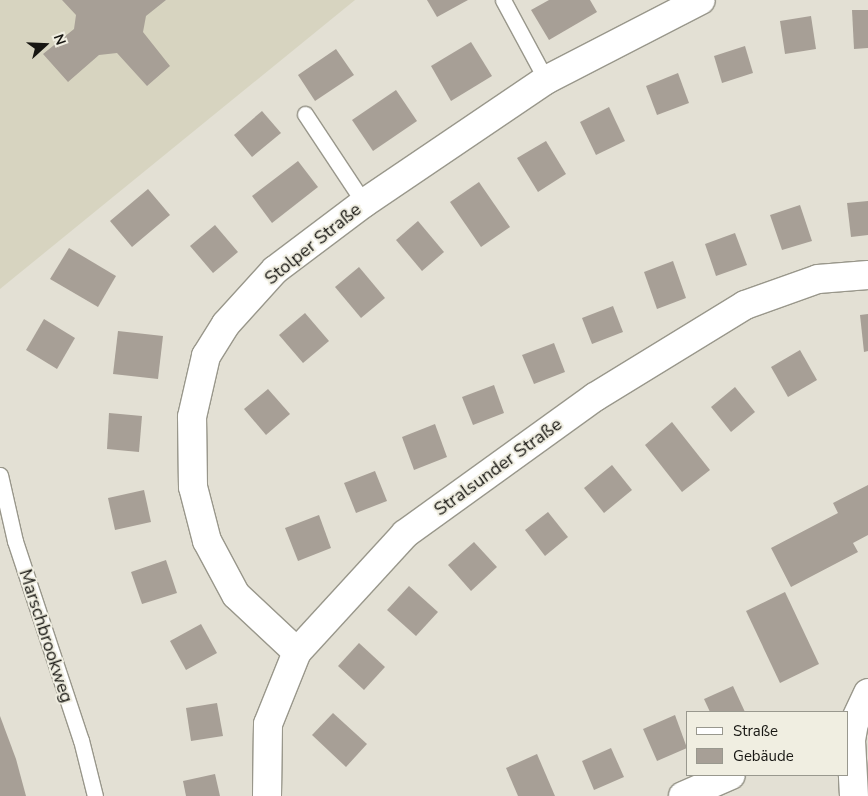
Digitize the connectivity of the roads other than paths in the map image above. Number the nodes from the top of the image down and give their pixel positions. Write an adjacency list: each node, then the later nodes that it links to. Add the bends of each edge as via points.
1 (503, 0): 3 (lane)
2 (701, 0): 3 (street, Stolper Straße)
3 (546, 80): 5 (street, Stolper Straße)
4 (305, 114): 5 (lane)
5 (364, 203): 8 (street, Stolper Straße, via 274,270 226,324 206,356 192,417 193,488 207,541 236,595)
6 (868, 275): 8 (street, Stralsunder Straße, via 818,279 745,305 594,397 405,534)
7 (0, 475): 12 (lane, Marschbrookweg, via 15,541 81,740)
8 (297, 652): 13 (street, Stralsunder Straße, via 268,724)
9 (868, 693): 10 (street)
10 (849, 739): 15 (street)
11 (729, 776): 14 (street)
12 (94, 796)
13 (267, 796)
14 (683, 796)
15 (854, 796)

